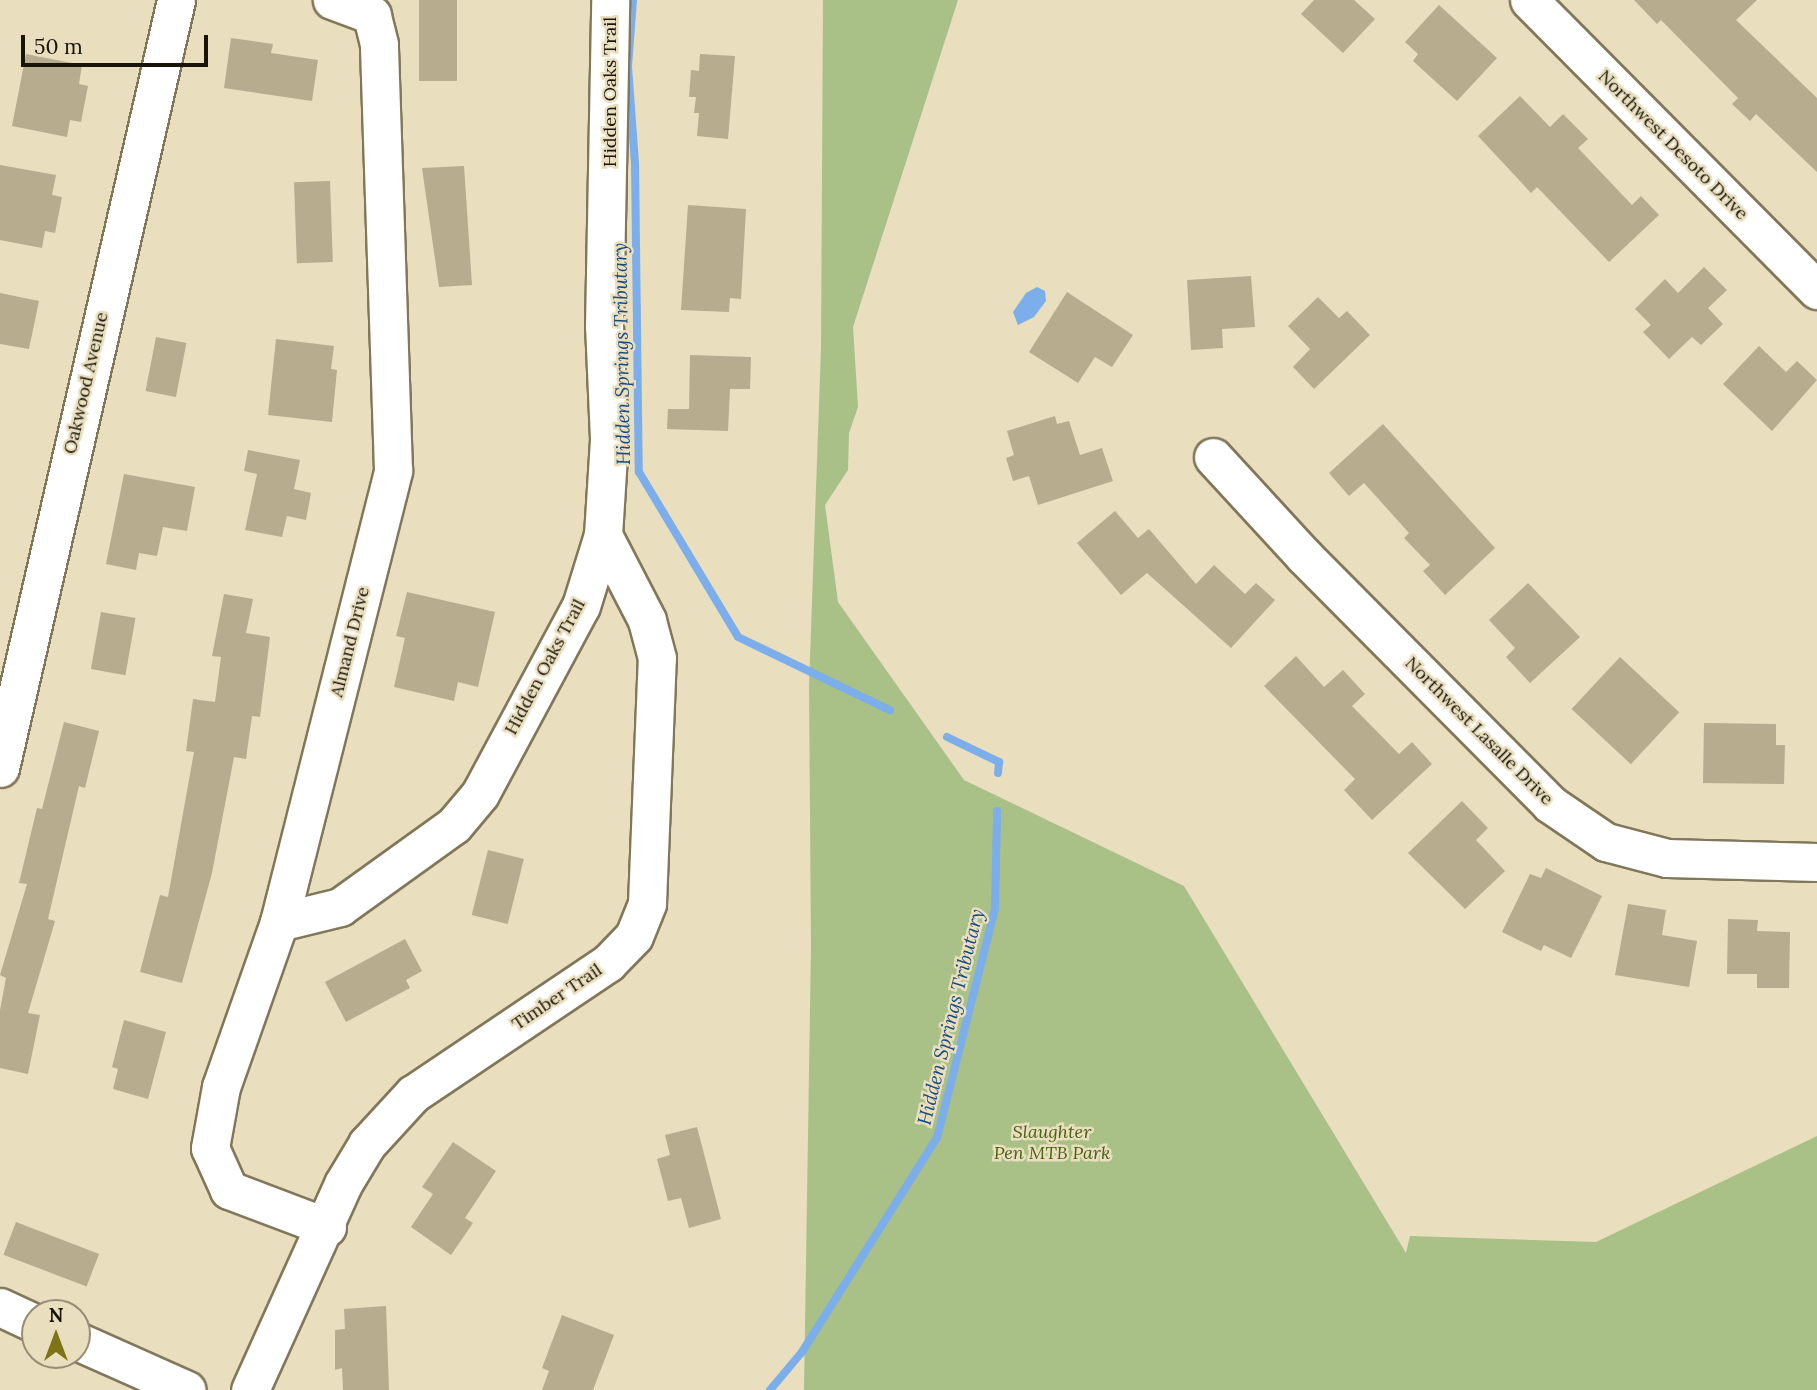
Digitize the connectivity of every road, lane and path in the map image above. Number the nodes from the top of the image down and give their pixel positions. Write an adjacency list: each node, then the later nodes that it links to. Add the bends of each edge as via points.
1 (176, 0): 8 (street, Oakwood Avenue)
2 (332, 0): 10 (street, Almand Drive, via 372,15 379,44 393,470)
3 (610, 0): 7 (street, Hidden Oaks Trail, via 604,326 609,439)
4 (1529, 0): 5 (street, Northwest Desoto Drive)
5 (1817, 290)
6 (1213, 457): 9 (street, Northwest Lasalle Drive, via 1304,556 1550,804 1606,842 1667,859)
7 (603, 535): 10 (street, Hidden Oaks Trail, via 581,606 480,794 454,825 340,907); 11 (street, Timber Trail, via 647,620 657,658 647,903 634,936 608,962 413,1094 367,1144 343,1184)
8 (0, 768)
9 (1817, 862)
10 (279, 922): 11 (street, Almand Drive, via 220,1087 210,1148 229,1190)
11 (327, 1227): 16 (street, Timber Trail)
12 (0, 1307): 13 (street)
13 (21, 1317)
14 (91, 1347): 15 (street)
15 (187, 1390)
16 (250, 1390)

